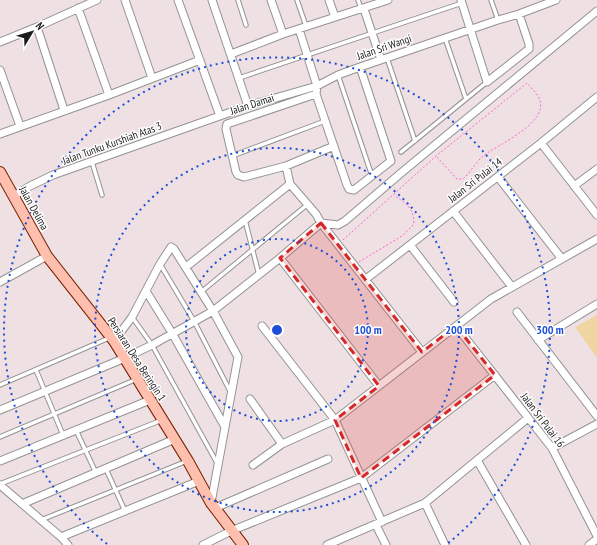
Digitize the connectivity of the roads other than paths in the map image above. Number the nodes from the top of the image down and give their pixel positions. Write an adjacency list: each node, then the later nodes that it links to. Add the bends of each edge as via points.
1 (97, 0): 14 (street)
2 (125, 0): 35 (street)
3 (178, 0): 31 (street)
4 (212, 0): 28 (street)
5 (238, 0): 20 (lane)
6 (271, 0): 25 (street)
7 (297, 0): 22 (lane)
8 (329, 0): 18 (street)
9 (358, 0): 15 (lane)
10 (388, 0): 15 (street)
11 (491, 0): 19 (lane)
12 (556, 0): 17 (street, Jalan Sri Wangi)
13 (461, 1): 23 (street); 24 (lane)
14 (78, 8): 21 (street); 40 (street)
15 (362, 9): 18 (street); 24 (street)
16 (597, 11): 68 (street, via 345,221 338,225)
17 (519, 14): 19 (street, Jalan Sri Wangi); 37 (street, via 529,49)
18 (335, 17): 22 (street)
19 (498, 20): 23 (street, Jalan Sri Wangi)
20 (246, 25)
21 (37, 27): 27 (street); 44 (street)
22 (303, 28): 25 (street); 29 (street)
23 (471, 30): 26 (street, Jalan Sri Wangi); 37 (street)
24 (373, 33): 29 (lane); 30 (street)
25 (283, 34): 28 (street)
26 (445, 38): 30 (street, Jalan Sri Wangi); 42 (lane)
27 (0, 42)
28 (231, 54): 36 (street)
29 (308, 55): 36 (lane); 38 (street)
30 (384, 59): 32 (street, Jalan Sri Wangi); 49 (lane)
31 (200, 60): 35 (street); 45 (street)
32 (360, 67): 34 (street, Jalan Sri Wangi); 58 (street, via 391,161)
33 (0, 70): 47 (street)
34 (338, 75): 38 (street, Jalan Sri Wangi); 58 (lane)
35 (152, 78): 40 (street)
36 (239, 78): 43 (street)
37 (487, 82): 42 (lane)
38 (317, 86): 39 (street); 43 (street, Jalan Sri Wangi)
39 (316, 94): 46 (street); 53 (street, Jalan Damai, via 227,124)
40 (109, 95): 44 (street)
41 (597, 97): 50 (street, Jalan Sri Pulai 14)
42 (466, 99): 49 (lane)
43 (248, 106): 45 (street, Jalan Sri Wangi)
44 (64, 110): 47 (street)
45 (220, 116): 54 (street, Jalan Tunku Kurshiah Atas 3)
46 (326, 121): 51 (street); 53 (lane)
47 (20, 126): 48 (street)
48 (0, 134)
49 (415, 141): 52 (lane)
50 (541, 143): 59 (street, Jalan Sri Pulai 14); 61 (street)
51 (334, 146): 55 (street, Jalan Damai); 58 (street, via 349,189 354,190)
52 (401, 152)
53 (232, 156): 55 (street, Jalan Damai, via 236,172 241,176)
54 (92, 162): 62 (lane); 63 (street, Jalan Tunku Kurshiah Atas 3, via 53,175)
55 (286, 166): 60 (street)
56 (597, 169): 61 (street)
57 (0, 172): 63 (main road, Jalan Delima)
58 (372, 176)
59 (498, 177): 65 (street, Jalan Sri Pulai 14); 74 (street)
60 (290, 184): 64 (street); 67 (street)
61 (574, 186): 66 (street)
62 (102, 195)
63 (14, 196): 72 (main road, Jalan Delima)
64 (308, 204): 68 (street); 71 (lane)
65 (453, 211): 70 (street, Jalan Sri Pulai 14); 80 (street)
66 (597, 215)
67 (245, 220): 71 (lane); 76 (street)
68 (320, 223): 73 (street); 78 (street)
69 (597, 239): 74 (street)
70 (410, 245): 78 (street, Jalan Sri Pulai 14); 83 (street)
71 (253, 249): 77 (lane); 82 (lane)
72 (47, 256): 79 (street); 92 (main road, Persiaran Desa Beringin 1)
73 (280, 258): 77 (street); 101 (street)
74 (562, 259): 80 (street)
75 (160, 264): 76 (street, via 171,247); 81 (street); 88 (lane)
76 (186, 267): 82 (street)
77 (259, 275): 85 (street)
78 (366, 279): 95 (street)
79 (0, 282)
80 (512, 287): 90 (street, via 491,299)
81 (146, 291): 87 (street); 91 (street)
82 (201, 292): 85 (street)
83 (454, 302)
84 (597, 304): 93 (street)
85 (213, 311): 88 (street); 103 (street, via 238,357)
86 (517, 312): 93 (street)
87 (132, 317): 92 (street); 94 (lane)
88 (194, 321): 91 (street); 103 (lane)
89 (262, 326): 111 (street)
90 (456, 326): 95 (street); 98 (street, Jalan Sri Pulai 16)
91 (172, 332): 94 (street); 113 (street)
92 (113, 339): 96 (main road, Persiaran Desa Beringin 1); 97 (lane)
93 (538, 340): 108 (street)
94 (152, 345): 96 (street); 125 (lane)
95 (422, 352): 101 (street)
96 (124, 358): 99 (main road, Persiaran Desa Beringin 1); 102 (street)
97 (36, 370): 100 (lane); 102 (lane)
98 (495, 375): 109 (street, Jalan Sri Pulai 16); 129 (street)
99 (138, 378): 105 (main road, Persiaran Desa Beringin 1); 107 (lane)
100 (0, 386)
101 (379, 386): 111 (street)
102 (45, 391): 106 (street); 107 (lane)
103 (231, 394): 113 (street)
104 (250, 399): 118 (street)
105 (150, 400): 110 (main road, Persiaran Desa Beringin 1); 114 (street)
106 (0, 410)
107 (54, 415): 115 (lane); 116 (lane)
108 (597, 416)
109 (528, 418): 119 (street, Jalan Sri Pulai 16); 122 (street)
110 (163, 420): 117 (main road, Persiaran Desa Beringin 1); 120 (lane)
111 (335, 420): 118 (street); 129 (street)
112 (597, 424): 119 (street)
113 (225, 427): 125 (street)
114 (76, 430): 115 (street); 120 (lane)
115 (63, 436): 123 (street)
116 (0, 437)
117 (175, 439): 124 (main road, Persiaran Desa Beringin 1); 127 (street)
118 (282, 444): 126 (street)
119 (552, 448): 141 (street, Jalan Sri Pulai 16)
120 (86, 450): 128 (lane); 131 (lane)
121 (328, 459): 135 (street)
122 (477, 460): 133 (street); 149 (street)
123 (0, 461)
124 (188, 461): 130 (main road, Persiaran Desa Beringin 1); 132 (lane)
125 (218, 465): 135 (street)
126 (253, 465)
127 (106, 468): 128 (street); 132 (lane)
128 (96, 473): 134 (street)
129 (361, 478): 138 (street); 139 (street)
130 (199, 481): 135 (main road, Persiaran Desa Beringin 1); 136 (street)
131 (0, 485): 134 (street)
132 (116, 490): 136 (lane); 137 (lane)
133 (425, 503): 138 (street); 148 (street)
134 (22, 504): 137 (street)
135 (213, 505): 139 (main road, Persiaran Desa Beringin 1)
136 (125, 511): 140 (street)
137 (41, 520): 140 (street)
138 (379, 523): 142 (street); 147 (street)
139 (231, 531): 144 (street); 145 (main road, Persiaran Desa Beringin 1)
140 (61, 537): 143 (street)
141 (597, 538): 150 (street)
142 (336, 543): 146 (street)
143 (68, 545)
144 (203, 545)
145 (242, 545)
146 (327, 545)
147 (386, 545)
148 (445, 545)
149 (526, 545)
150 (589, 545)

